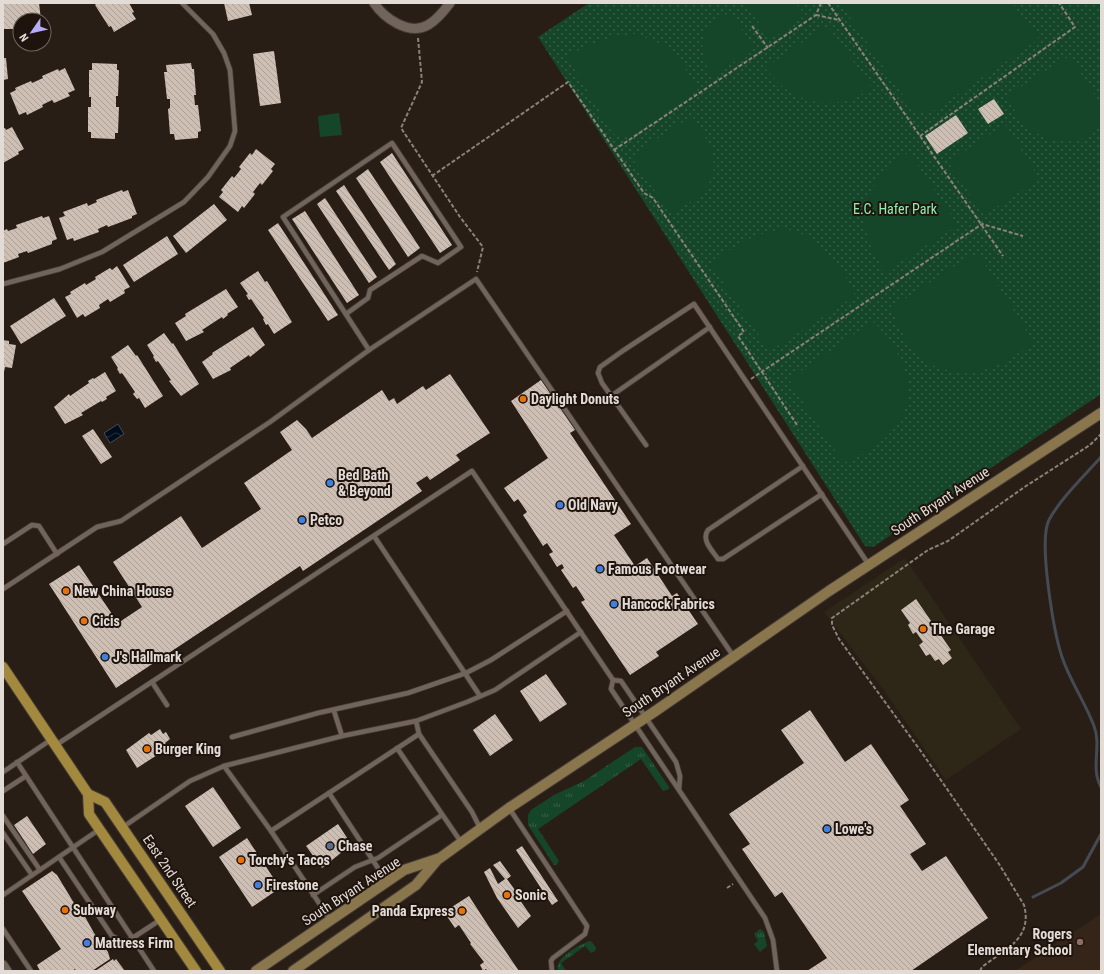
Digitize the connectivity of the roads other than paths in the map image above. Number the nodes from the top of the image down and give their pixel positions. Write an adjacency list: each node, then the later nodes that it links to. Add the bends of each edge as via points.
1 (182, 3): 4 (lane, via 213,34 230,70 235,131 230,146 184,202 102,252 60,269)
2 (374, 3): 3 (street, via 389,19 404,26 417,28 427,26 442,14)
3 (450, 3)
4 (3, 284)
5 (346, 314): 5 (lane, via 283,217 392,143 461,247 438,263 422,256 370,290 368,298); 7 (lane)
6 (710, 327): 8 (lane); 8 (lane, via 694,304 624,350 600,367 598,373); 11 (lane)
7 (369, 350): 15 (lane, via 270,422 121,521 97,527); 20 (lane, via 476,279)
8 (611, 396): 10 (lane)
9 (1101, 412): 16 (main road, South Bryant Avenue)
10 (646, 445)
11 (803, 466): 12 (lane); 12 (lane, via 708,530 705,540 718,559 723,559)
12 (822, 494): 16 (lane)
13 (374, 536): 18 (lane, via 472,471); 22 (lane); 24 (lane)
14 (3, 544): 15 (lane, via 32,525 39,526)
15 (57, 554): 17 (lane)
16 (869, 564): 20 (main road, South Bryant Avenue)
17 (3, 588)
18 (567, 611): 19 (lane); 22 (lane)
19 (581, 632): 23 (lane); 25 (lane, via 495,690)
20 (734, 657): 28 (main road, South Bryant Avenue)
21 (3, 667): 34 (main road, East 2nd Street)
22 (466, 673): 25 (lane); 27 (lane, via 408,693)
23 (613, 680): 28 (lane, via 621,681); 30 (lane, via 611,688)
24 (152, 682): 26 (lane); 34 (lane)
25 (480, 696): 29 (lane)
26 (167, 705)
27 (334, 711): 32 (lane); 33 (lane)
28 (645, 717): 30 (main road, South Bryant Avenue); 40 (lane, via 676,762 680,776)
29 (416, 720): 31 (lane); 32 (lane)
30 (635, 723): 40 (lane); 44 (main road, South Bryant Avenue)
31 (418, 734): 35 (lane); 48 (lane, via 472,812)
32 (342, 736): 37 (lane)
33 (232, 738)
34 (54, 742): 36 (lane); 43 (main road, East 2nd Street)
35 (397, 748): 42 (lane); 45 (lane)
36 (17, 762): 38 (lane); 39 (lane)
37 (224, 766): 47 (lane, via 190,782); 50 (lane)
38 (3, 772)
39 (26, 776): 41 (lane); 53 (lane)
40 (679, 789): 75 (lane, via 765,918 773,940)
41 (3, 791)
42 (329, 793): 50 (lane); 56 (lane)
43 (88, 794): 47 (main road, East 2nd Street, via 105,802); 49 (main road, via 89,814)
44 (509, 808): 48 (main road, South Bryant Avenue); 74 (lane, via 587,926 585,934 550,961)
45 (442, 815): 52 (lane); 56 (lane)
46 (3, 816): 57 (lane)
47 (123, 827): 71 (main road, East 2nd Street)
48 (480, 828): 52 (main road, South Bryant Avenue)
49 (100, 829): 53 (lane); 62 (main road)
50 (271, 831): 61 (lane)
51 (3, 833): 58 (lane)
52 (461, 842): 55 (main road, South Bryant Avenue)
53 (74, 847): 54 (lane); 65 (lane)
54 (59, 857): 57 (lane); 65 (lane, via 112,936 126,943)
55 (440, 858): 59 (main road, South Bryant Avenue, via 404,870); 73 (main road, via 416,885)
56 (373, 861): 59 (lane); 61 (lane, via 355,867)
57 (40, 870): 58 (lane)
58 (32, 875): 60 (lane)
59 (387, 882): 63 (main road, South Bryant Avenue)
60 (3, 895)
61 (313, 895): 63 (lane)
62 (161, 919): 65 (lane); 70 (main road)
63 (331, 921): 72 (main road, South Bryant Avenue)
64 (3, 929): 68 (lane)
65 (132, 938): 69 (lane)
66 (3, 965): 67 (street)
67 (7, 971)
68 (31, 971)
69 (154, 971)
70 (196, 971)
71 (220, 971)
72 (256, 971)
73 (293, 971)
74 (552, 971)
75 (777, 971)

